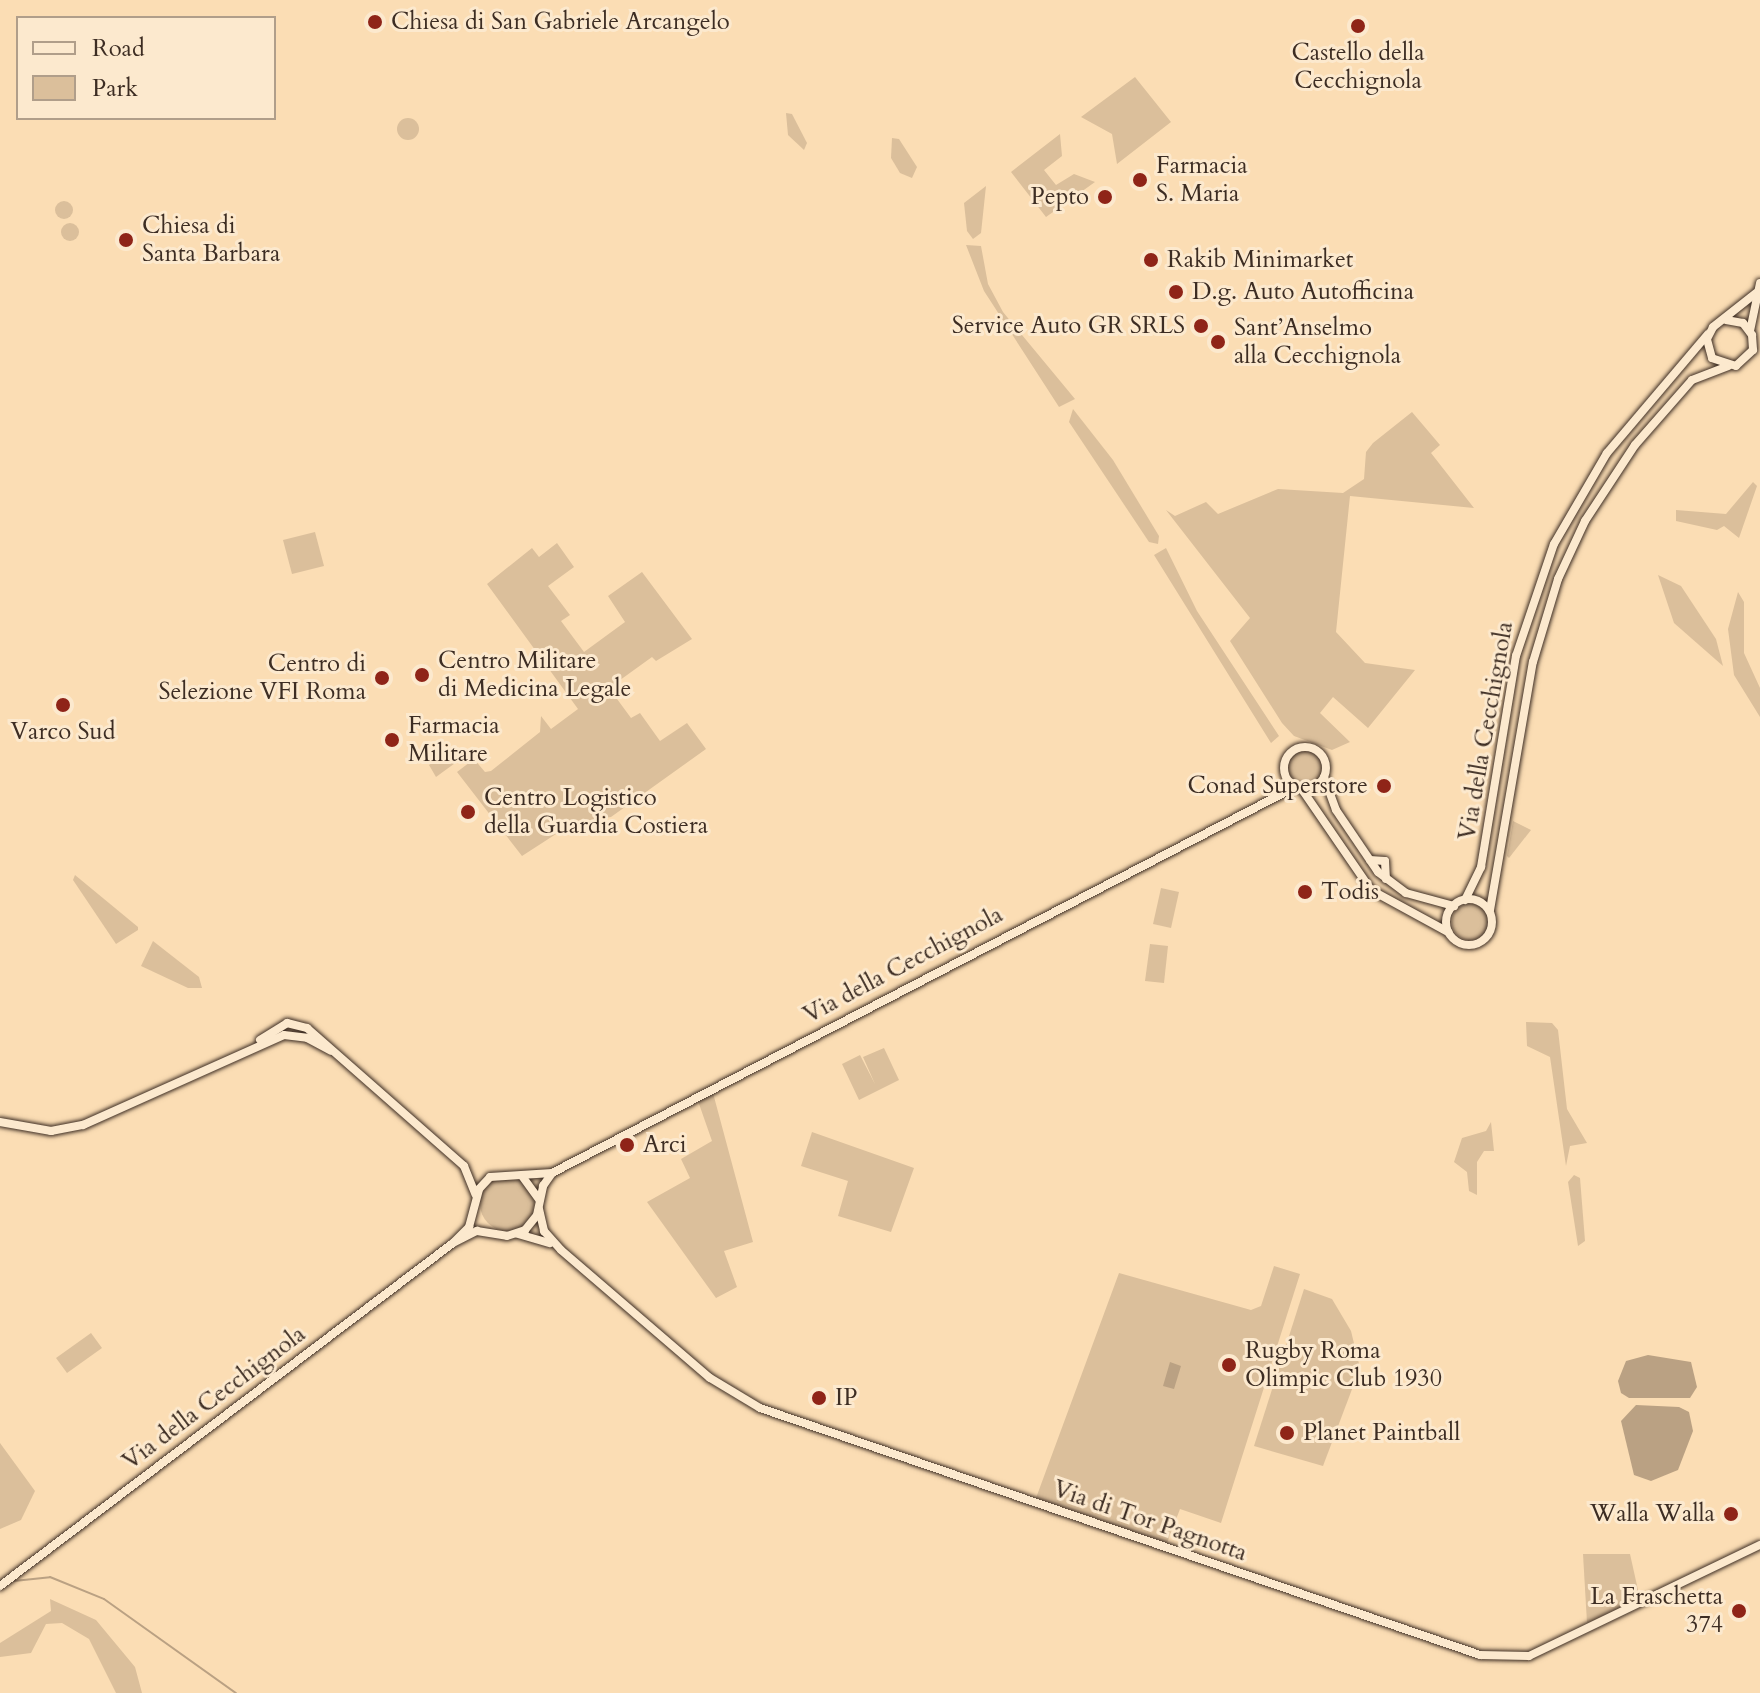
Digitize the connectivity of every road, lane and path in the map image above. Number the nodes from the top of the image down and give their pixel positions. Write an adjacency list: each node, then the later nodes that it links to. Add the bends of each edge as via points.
1 (1760, 283): 2 (street)
2 (1756, 293): 3 (street); 4 (street)
3 (1726, 320): 4 (street); 5 (street)
4 (1750, 331): 6 (street, via 1754,343 1749,357)
5 (1708, 334): 6 (street, via 1712,358); 11 (street, Via della Cecchignola, via 1607,453 1550,552 1519,645 1481,867)
6 (1728, 366): 13 (street, Via della Cecchignola, via 1692,380 1635,445 1590,512 1558,579 1533,662)
7 (1284, 775): 8 (street, via 1286,756 1304,748 1325,758); 9 (street); 10 (street)
8 (1324, 777): 9 (street); 12 (street, via 1343,821 1354,826 1355,840 1391,884 1435,905)
9 (1298, 787): 10 (street, Via della Cecchignola); 14 (street, via 1371,890)
10 (1274, 794): 17 (street, Via della Cecchignola)
11 (1465, 900): 12 (street); 13 (street, via 1476,900)
12 (1454, 906): 14 (street, via 1446,921)
13 (1490, 910): 14 (street, via 1491,929 1480,942 1461,943)
14 (1448, 932)
15 (0, 1122): 16 (street, via 51,1131 83,1125 294,1023 309,1029)
16 (464, 1166): 18 (street); 20 (street)
17 (552, 1173): 19 (street, Via della Cecchignola); 21 (street)
18 (494, 1175): 19 (street, Via della Cecchignola); 20 (street)
19 (522, 1175): 21 (street)
20 (476, 1195): 22 (street, Via della Cecchignola)
21 (539, 1204): 24 (street, via 530,1226); 26 (street, Via di Tor Pagnotta, via 544,1231)
22 (475, 1208): 23 (street); 25 (street, Via della Cecchignola, via 469,1227)
23 (494, 1233): 24 (street, Via della Cecchignola); 25 (street, Via della Cecchignola, via 472,1232)
24 (518, 1234): 26 (street, Via di Tor Pagnotta, via 539,1236)
25 (453, 1243): 28 (street, Via della Cecchignola)
26 (561, 1250): 27 (street, Via di Tor Pagnotta, via 710,1378 765,1410 1491,1657 1529,1656)
27 (1760, 1545)
28 (0, 1586)

